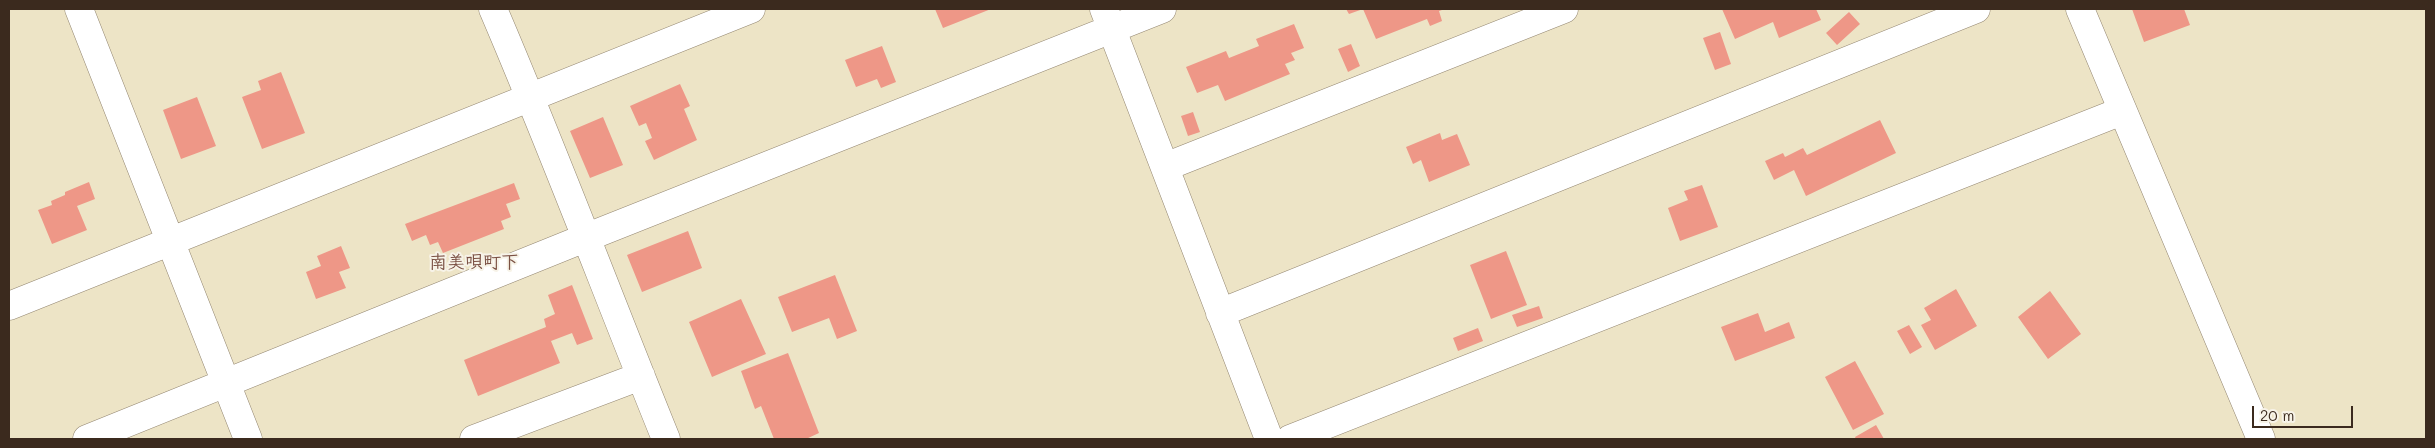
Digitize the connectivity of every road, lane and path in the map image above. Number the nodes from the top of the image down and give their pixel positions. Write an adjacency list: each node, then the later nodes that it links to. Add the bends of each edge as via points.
1 (79, 9): 13 (street)
2 (493, 9): 9 (street)
3 (751, 9): 9 (street)
4 (1162, 9): 8 (street)
5 (1564, 9): 11 (street)
6 (1976, 9): 15 (street)
7 (2080, 9): 10 (street)
8 (1108, 19): 11 (street); 12 (street)
9 (530, 96): 12 (street); 13 (street)
10 (2122, 111): 23 (street); 24 (street)
11 (1165, 167): 15 (street)
12 (585, 238): 16 (street); 17 (street)
13 (171, 242): 14 (street); 17 (street)
14 (9, 306)
15 (1220, 313): 22 (street)
16 (641, 376): 20 (street); 21 (street)
17 (227, 383): 18 (street); 19 (street)
18 (87, 439)
19 (248, 439)
20 (474, 439)
21 (666, 439)
22 (1268, 439)
23 (1290, 439)
24 (2261, 439)

